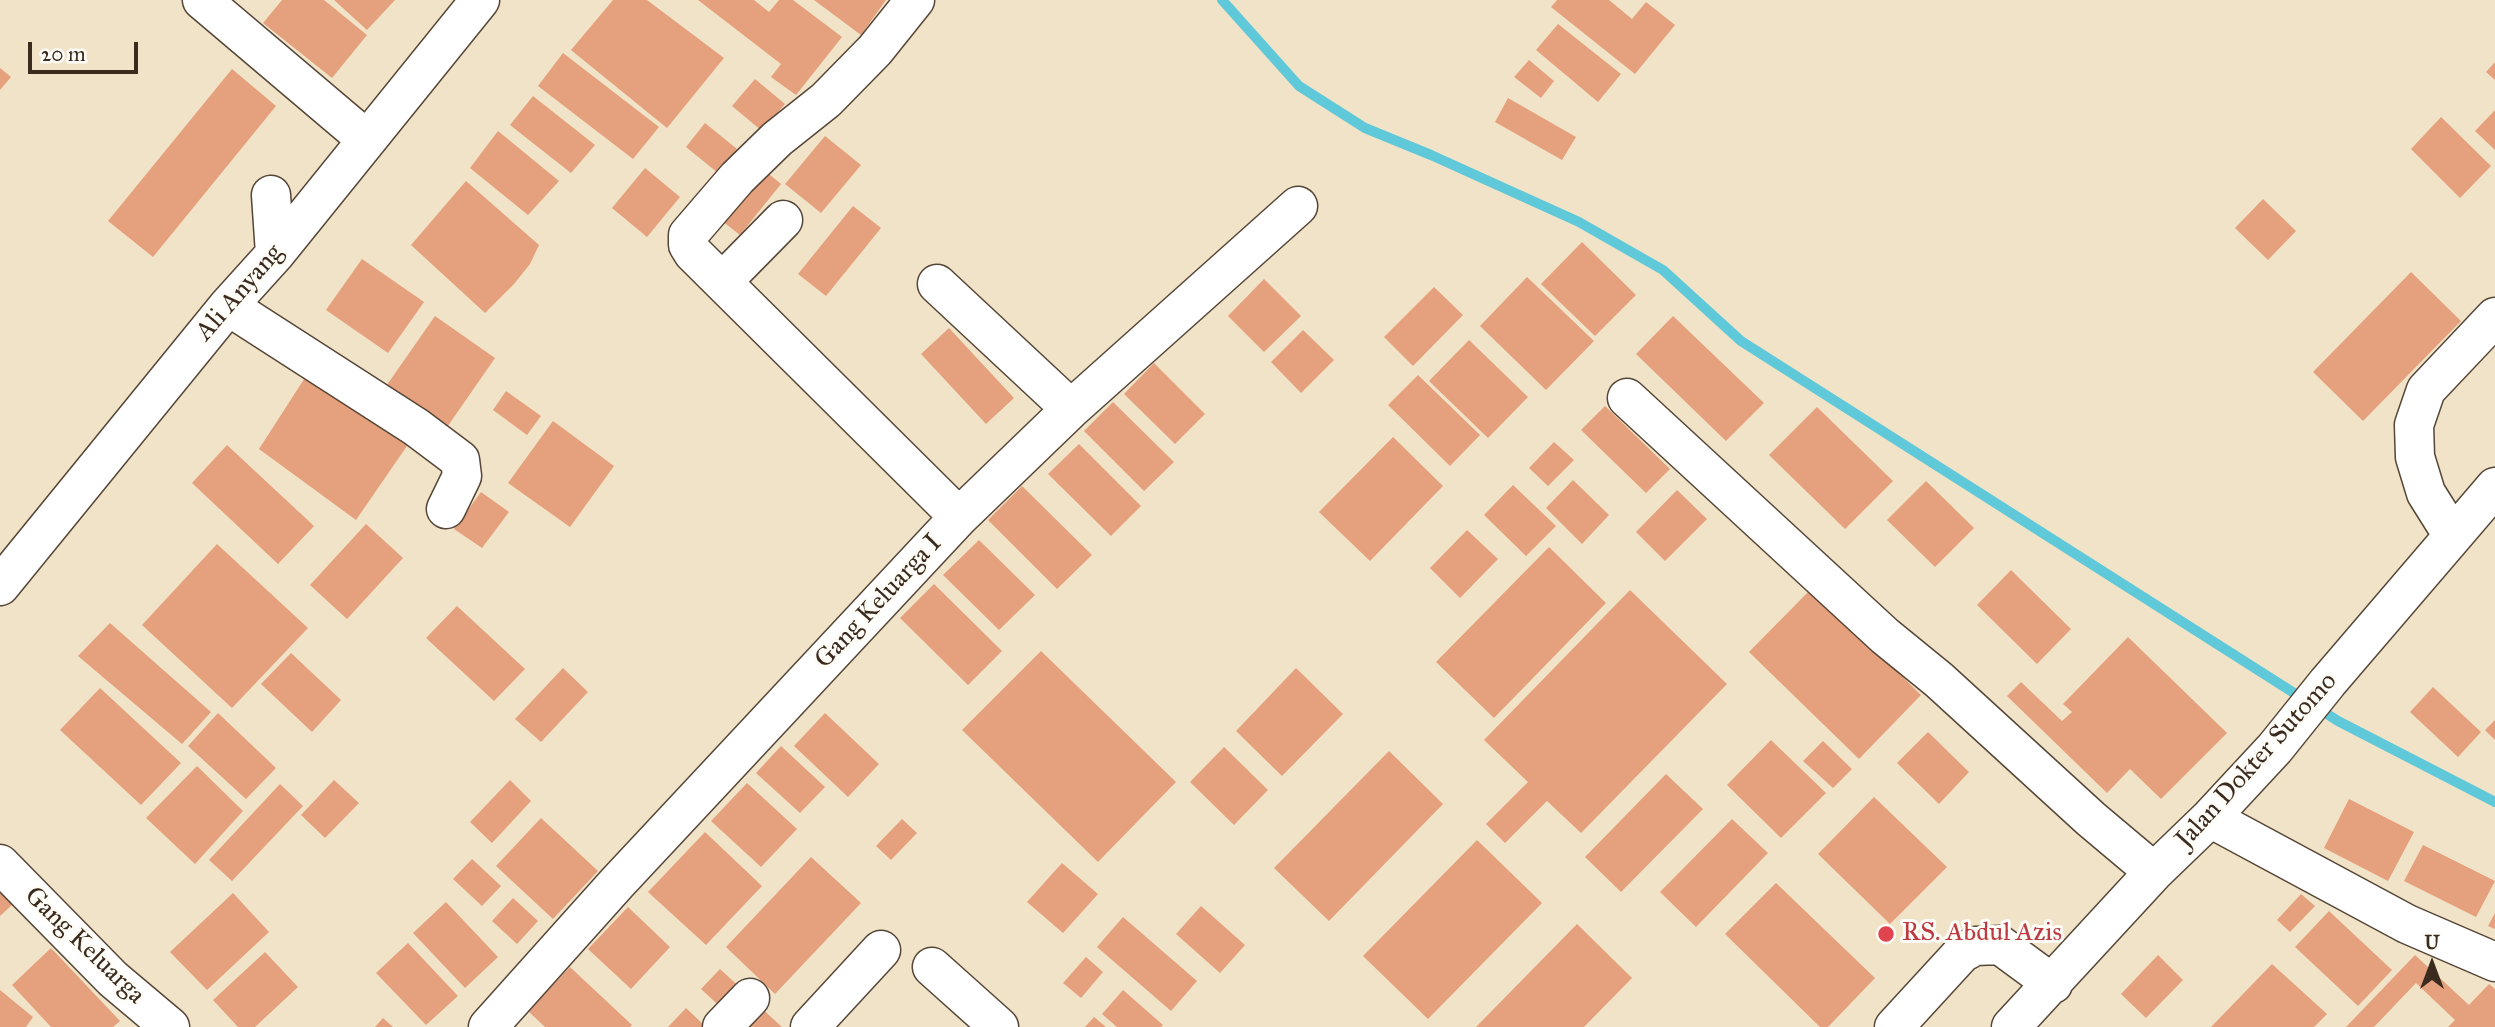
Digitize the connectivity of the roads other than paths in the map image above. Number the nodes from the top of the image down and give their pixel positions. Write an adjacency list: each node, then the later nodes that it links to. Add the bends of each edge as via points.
1 (202, 0): 4 (street)
2 (480, 0): 4 (street, Ali Anyang)
3 (915, 0): 9 (street, via 875,50 737,178 688,235 693,253)
4 (366, 139): 8 (street, Ali Anyang)
5 (271, 195): 8 (street)
6 (1297, 206): 14 (street, Gang Keluarga I)
7 (783, 220): 9 (street)
8 (275, 254): 11 (street, Ali Anyang)
9 (723, 281): 17 (street)
10 (937, 284): 14 (street)
11 (228, 306): 16 (street, via 460,460 461,476); 19 (street, Ali Anyang)
12 (2495, 317): 18 (street, via 2427,390 2414,425 2415,457 2427,493)
13 (1627, 398): 22 (street, via 1885,636)
14 (1071, 409): 17 (street, Gang Keluarga I)
15 (2495, 487): 18 (street, Jalan Dokter Sutomo)
16 (446, 509)
17 (959, 517): 29 (street, Gang Keluarga I)
18 (2453, 536): 20 (street, Jalan Dokter Sutomo, via 2275,748)
19 (0, 586)
20 (2210, 818): 22 (street, Jalan Dokter Sutomo); 24 (street, via 2407,923)
21 (0, 864): 28 (street, Gang Keluarga, via 113,979)
22 (2154, 872): 26 (street, Jalan Dokter Sutomo)
23 (881, 950): 31 (street)
24 (2495, 962)
25 (932, 967): 32 (street)
26 (2053, 984): 33 (street, via 2000,945 1975,946 1962,953); 34 (street, Jalan Dokter Sutomo)
27 (750, 998): 30 (street)
28 (170, 1027)
29 (488, 1027)
30 (722, 1027)
31 (810, 1027)
32 (999, 1027)
33 (1894, 1027)
34 (2011, 1027)

